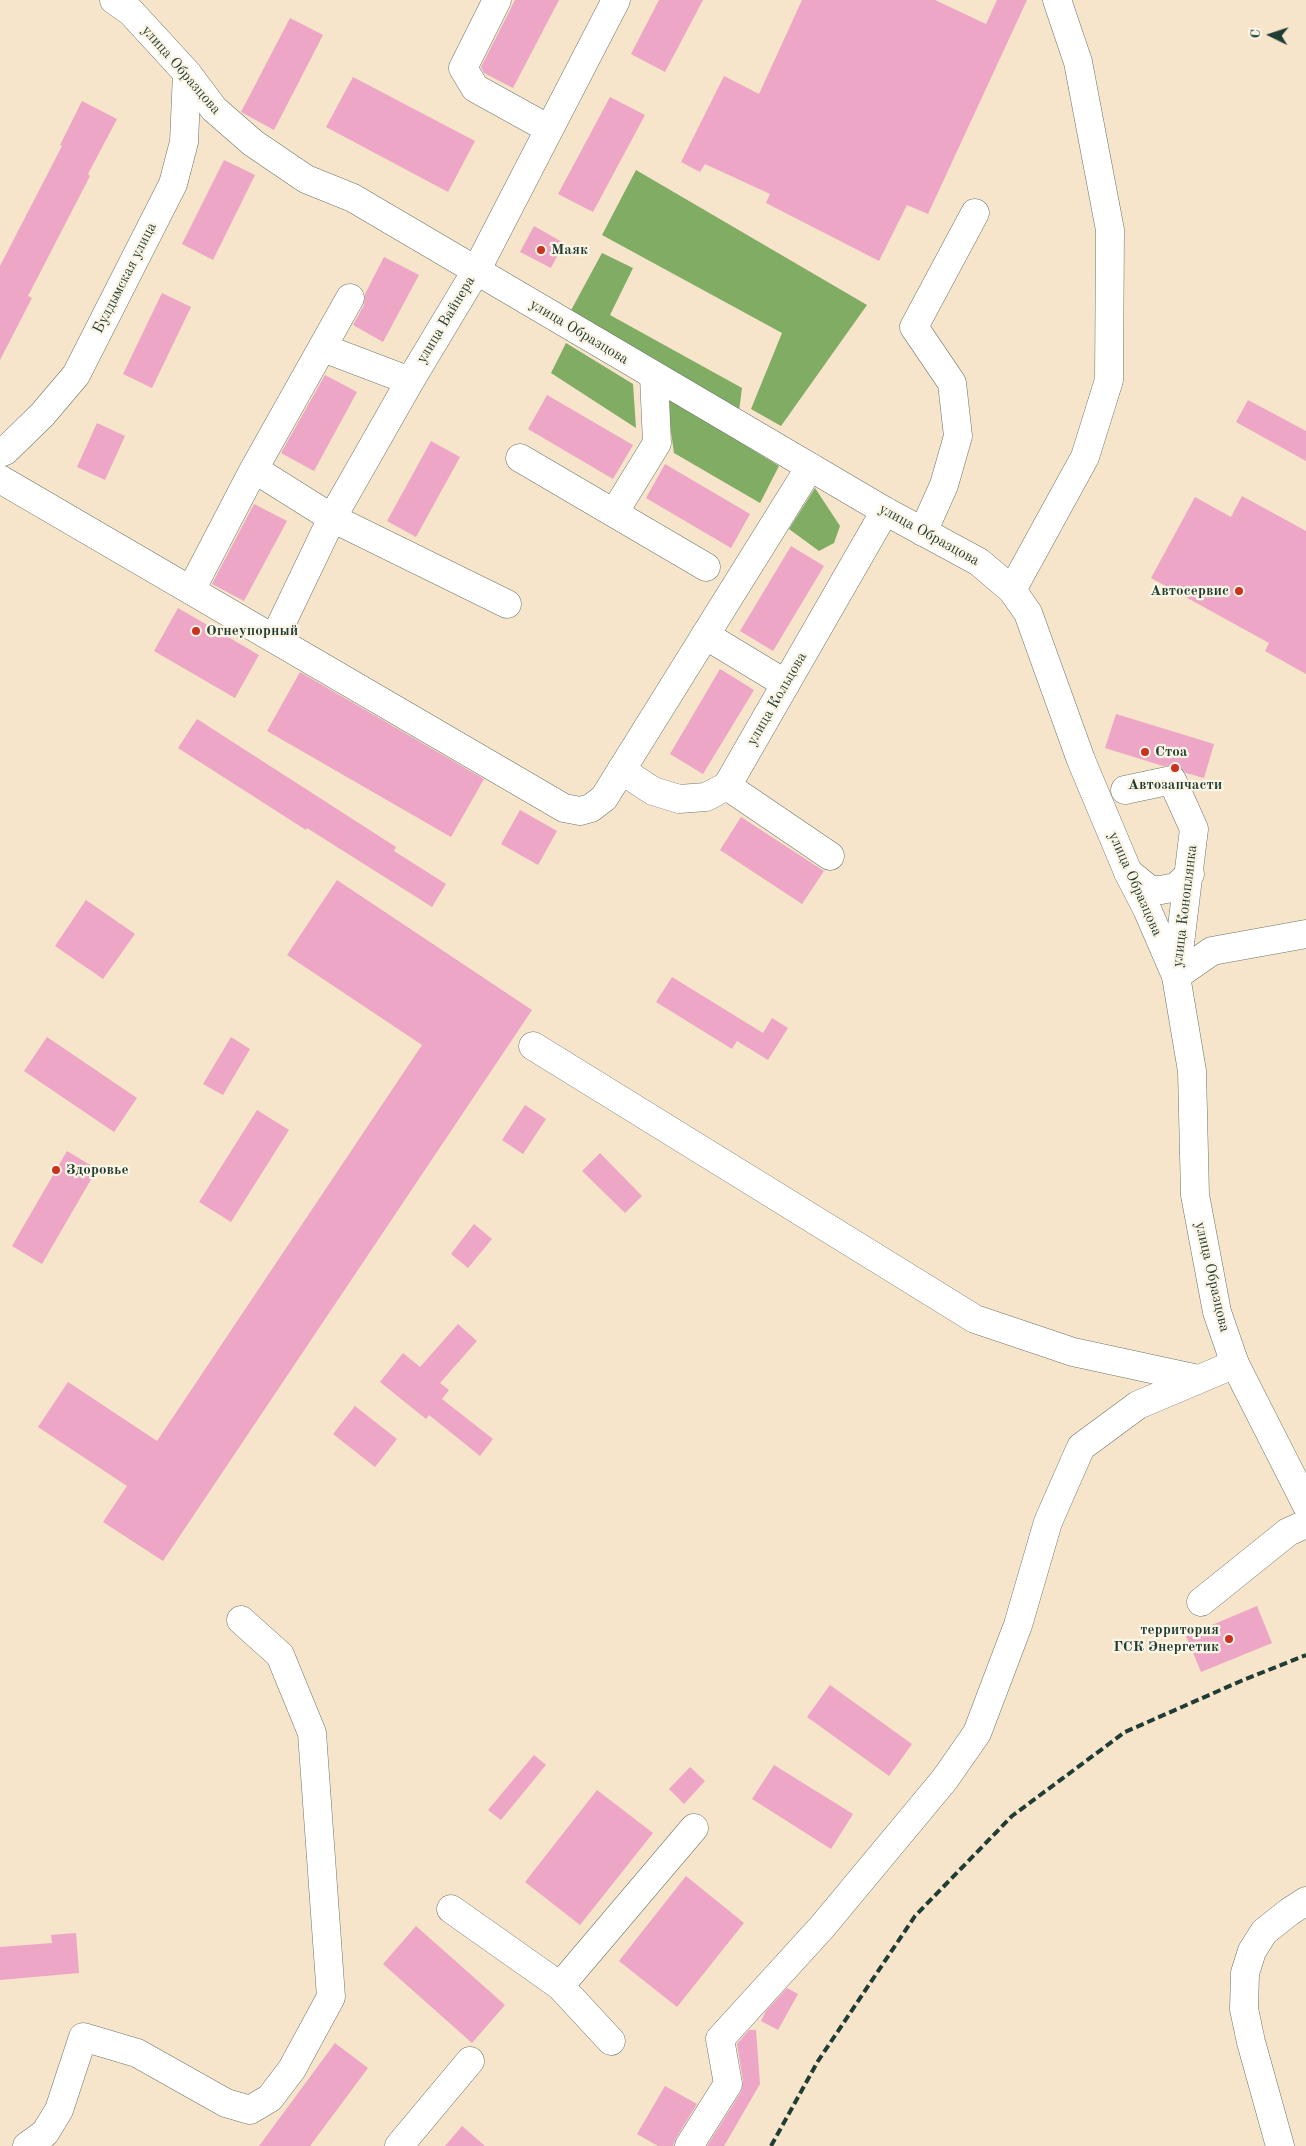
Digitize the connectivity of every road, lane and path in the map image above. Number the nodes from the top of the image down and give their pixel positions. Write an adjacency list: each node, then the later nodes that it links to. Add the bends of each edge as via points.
1 (114, 0): 5 (street, улица Образцова, via 131,12)
2 (497, 0): 6 (street, via 463,68 475,88)
3 (1057, 0): 24 (street, via 1078,62 1110,230 1109,380 1085,457)
4 (614, 1): 6 (street, улица Вайнера)
5 (187, 73): 8 (street, улица Образцова, via 214,109 253,143 306,179 352,198); 13 (street, Булдымская улица, via 184,142 173,184 76,375 42,415 5,451)
6 (549, 129): 8 (street, улица Вайнера)
7 (974, 212): 21 (street, via 914,327 952,383 958,436 944,485)
8 (476, 271): 11 (street, улица Образцова); 12 (street, улица Вайнера)
9 (350, 298): 10 (street)
10 (323, 348): 12 (street); 16 (street)
11 (654, 376): 15 (street, улица Образцова); 19 (street, via 657,442)
12 (410, 381): 20 (street, улица Вайнера)
13 (0, 452)
14 (520, 458): 19 (street)
15 (810, 467): 18 (street, улица Образцова); 26 (street)
16 (254, 469): 20 (street); 23 (street)
17 (0, 479): 23 (street)
18 (885, 512): 21 (street, улица Образцова); 28 (street, улица Кольцова)
19 (614, 513): 22 (street)
20 (332, 518): 25 (street); 27 (street, улица Вайнера)
21 (923, 532): 24 (street, улица Образцова, via 979,562)
22 (706, 567)
23 (191, 590): 27 (street)
24 (1012, 590): 33 (street, улица Образцова, via 1028,613 1081,760)
25 (507, 604)
26 (706, 635): 28 (street); 29 (street)
27 (274, 638): 29 (street, via 564,808 580,811 592,808 604,798)
28 (786, 684): 30 (street, улица Кольцова)
29 (621, 770): 30 (street, via 653,791 679,799 706,797)
30 (727, 786): 32 (street)
31 (1125, 790): 34 (street, улица Коноплянка, via 1172,780 1194,830)
32 (830, 856)
33 (1128, 872): 34 (street, via 1150,890 1176,887); 36 (street, улица Образцова)
34 (1190, 874): 36 (street, улица Коноплянка)
35 (1306, 934): 36 (street, улица Коноплянка, via 1212,951)
36 (1176, 976): 38 (street, улица Образцова, via 1192,1071 1194,1195 1216,1312)
37 (533, 1046): 39 (street, via 975,1319 1073,1352)
38 (1235, 1364): 39 (street); 40 (street, улица Образцова)
39 (1198, 1379): 52 (street, via 1138,1405 1081,1447 1048,1522 1018,1625 977,1732 945,1779 834,1912 720,2039 728,2084)
40 (1306, 1504)
41 (1306, 1524): 42 (street, via 1288,1532)
42 (1201, 1602)
43 (241, 1620): 50 (street, via 280,1655 312,1733 331,1997 292,2069 270,2098 250,2110 226,2103 137,2053 83,2037 59,2110 45,2133)
44 (694, 1828): 47 (street)
45 (1306, 1901): 53 (street, via 1264,1932 1252,1951 1245,1973 1244,2009)
46 (450, 1908): 47 (street)
47 (560, 1986): 48 (street)
48 (611, 2041)
49 (470, 2061): 51 (street)
50 (27, 2146)
51 (399, 2146)
52 (689, 2146)
53 (1280, 2146)

